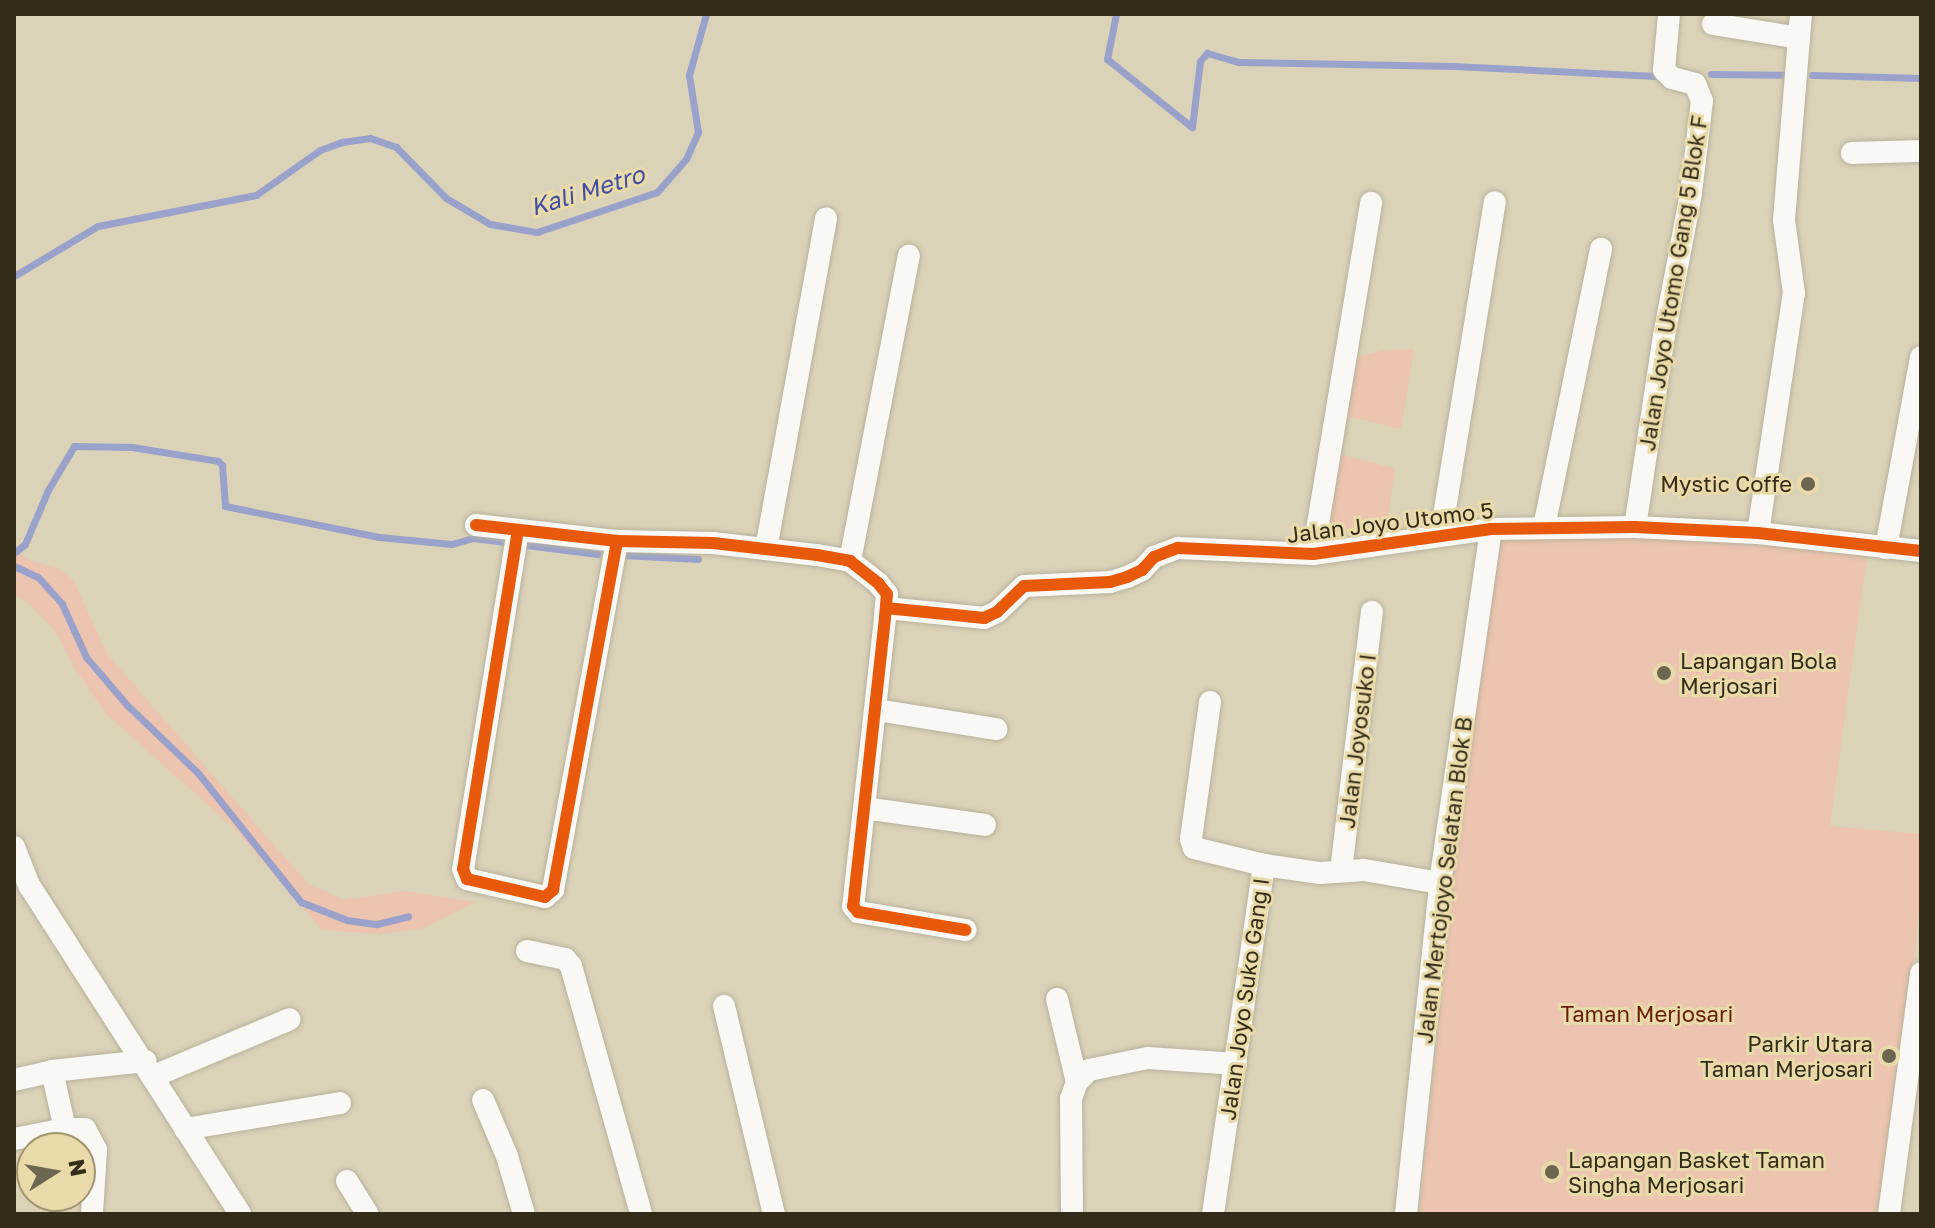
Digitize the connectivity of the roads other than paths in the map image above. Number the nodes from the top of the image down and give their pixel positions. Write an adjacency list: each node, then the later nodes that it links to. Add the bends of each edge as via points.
1 (1669, 14): 16 (street, Jalan Joyo Utomo Gang 5 Blok F, via 1664,70 1695,84 1702,101)
2 (1801, 14): 4 (street)
3 (1713, 24): 4 (street)
4 (1799, 38): 18 (street, via 1784,220 1794,293)
5 (1921, 151): 6 (street)
6 (1852, 153)
7 (1495, 202): 19 (street)
8 (1371, 203): 25 (street)
9 (826, 218): 23 (street)
10 (1601, 249): 15 (street)
11 (909, 256): 26 (street)
12 (1921, 357): 13 (street)
13 (1913, 442): 22 (street)
14 (476, 525): 17 (street)
15 (1544, 527): 16 (street, Jalan Joyo Utomo 5); 20 (street, Jalan Joyo Utomo 5)
16 (1635, 527): 18 (street, Jalan Joyo Utomo 5)
17 (518, 530): 21 (street); 21 (street, via 463,869 467,879 545,897 553,890)
18 (1758, 533): 22 (street, Jalan Joyo Utomo 5)
19 (1441, 534): 20 (street, Jalan Joyo Utomo 5); 25 (street, Jalan Joyo Utomo 5)
20 (1490, 538): 37 (street, Jalan Mertojoyo Selatan Blok B)
21 (617, 541): 23 (street)
22 (1886, 548): 24 (street, Jalan Joyo Utomo 5)
23 (766, 549): 26 (street)
24 (1921, 551)
25 (1313, 554): 27 (street, Jalan Joyo Utomo 5, via 1178,548 1110,582 1024,586 984,618)
26 (850, 561): 27 (street, via 887,594)
27 (886, 608): 30 (street)
28 (1372, 612): 36 (street, Jalan Joyosuko I)
29 (1210, 702): 35 (street, via 1191,839 1194,848 1204,852)
30 (877, 710): 31 (street); 32 (street)
31 (996, 729)
32 (864, 808): 33 (street); 38 (street, via 854,910)
33 (985, 825)
34 (14, 847): 45 (street, via 34,894)
35 (1264, 865): 36 (street, Jalan Joyo Suko Gang I); 44 (street, Jalan Joyo Suko Gang I)
36 (1341, 871): 37 (street, Jalan Joyo Suko Gang I)
37 (1440, 883): 63 (street, Jalan Mertojoyo Selatan Blok B)
38 (965, 930)
39 (527, 951): 59 (street, via 565,959 571,966)
40 (1921, 973): 64 (street)
41 (1057, 999): 48 (street)
42 (724, 1006): 60 (street)
43 (290, 1019): 45 (street)
44 (1236, 1064): 48 (street, via 1148,1058 1103,1065); 62 (street, Jalan Joyo Suko Gang I)
45 (149, 1068): 46 (street); 52 (street)
46 (52, 1071): 47 (street); 51 (street)
47 (14, 1080)
48 (1077, 1082): 61 (street, via 1071,1099)
49 (483, 1100): 58 (street)
50 (340, 1103): 52 (street)
51 (65, 1129): 53 (street); 55 (street, via 85,1129 96,1150)
52 (185, 1129): 56 (street)
53 (14, 1139)
54 (347, 1181): 57 (street)
55 (92, 1214)
56 (240, 1214)
57 (368, 1214)
58 (524, 1214)
59 (641, 1214)
60 (774, 1214)
61 (1072, 1214)
62 (1213, 1214)
63 (1406, 1214)
64 (1889, 1214)

